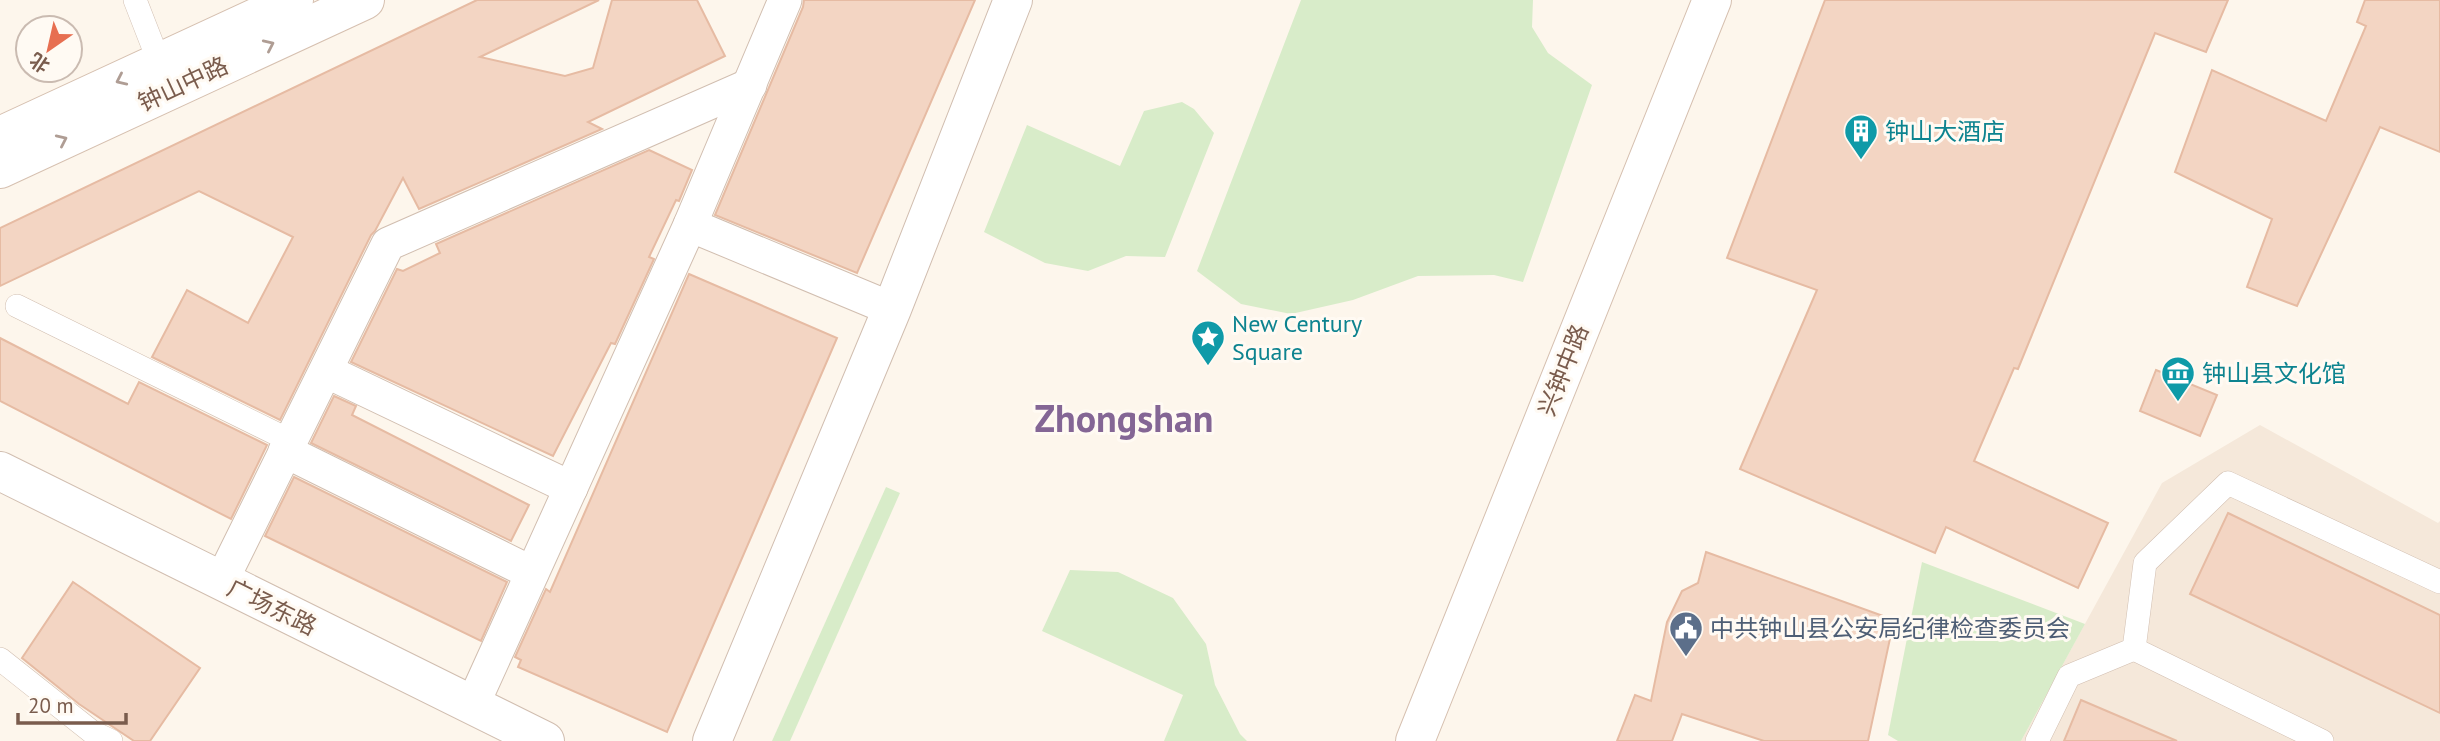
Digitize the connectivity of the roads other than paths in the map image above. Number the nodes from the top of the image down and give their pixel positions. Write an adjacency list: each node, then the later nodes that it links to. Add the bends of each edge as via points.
1 (135, 0): 7 (lane)
2 (293, 0): 7 (main road)
3 (365, 0): 7 (main road, 钟山中路, one-way to 3)
4 (785, 0): 8 (street)
5 (1013, 0): 13 (main road)
6 (1712, 0): 27 (main road, 兴钟中路)
7 (164, 76): 9 (main road, one-way to 9); 10 (main road, 钟山中路, one-way to 7)
8 (750, 85): 11 (street); 14 (street, via 388,244)
9 (0, 136)
10 (0, 169)
11 (690, 225): 13 (street); 17 (street)
12 (17, 306): 15 (lane)
13 (892, 309): 26 (main road)
14 (326, 371): 15 (street); 17 (street)
15 (288, 446): 18 (street); 19 (street)
16 (0, 471): 19 (main road, 广场东路)
17 (571, 488): 18 (street)
18 (533, 573): 23 (street)
19 (221, 582): 23 (main road, 广场东路)
20 (2440, 582): 21 (lane, via 2228,483 2145,563)
21 (2134, 649): 28 (lane, via 2068,676); 29 (lane)
22 (0, 659): 24 (lane, via 92,732)
23 (472, 706): 25 (main road, 广场东路)
24 (111, 741)
25 (545, 741)
26 (712, 741)
27 (1415, 741)
28 (2037, 741)
29 (2322, 741)

